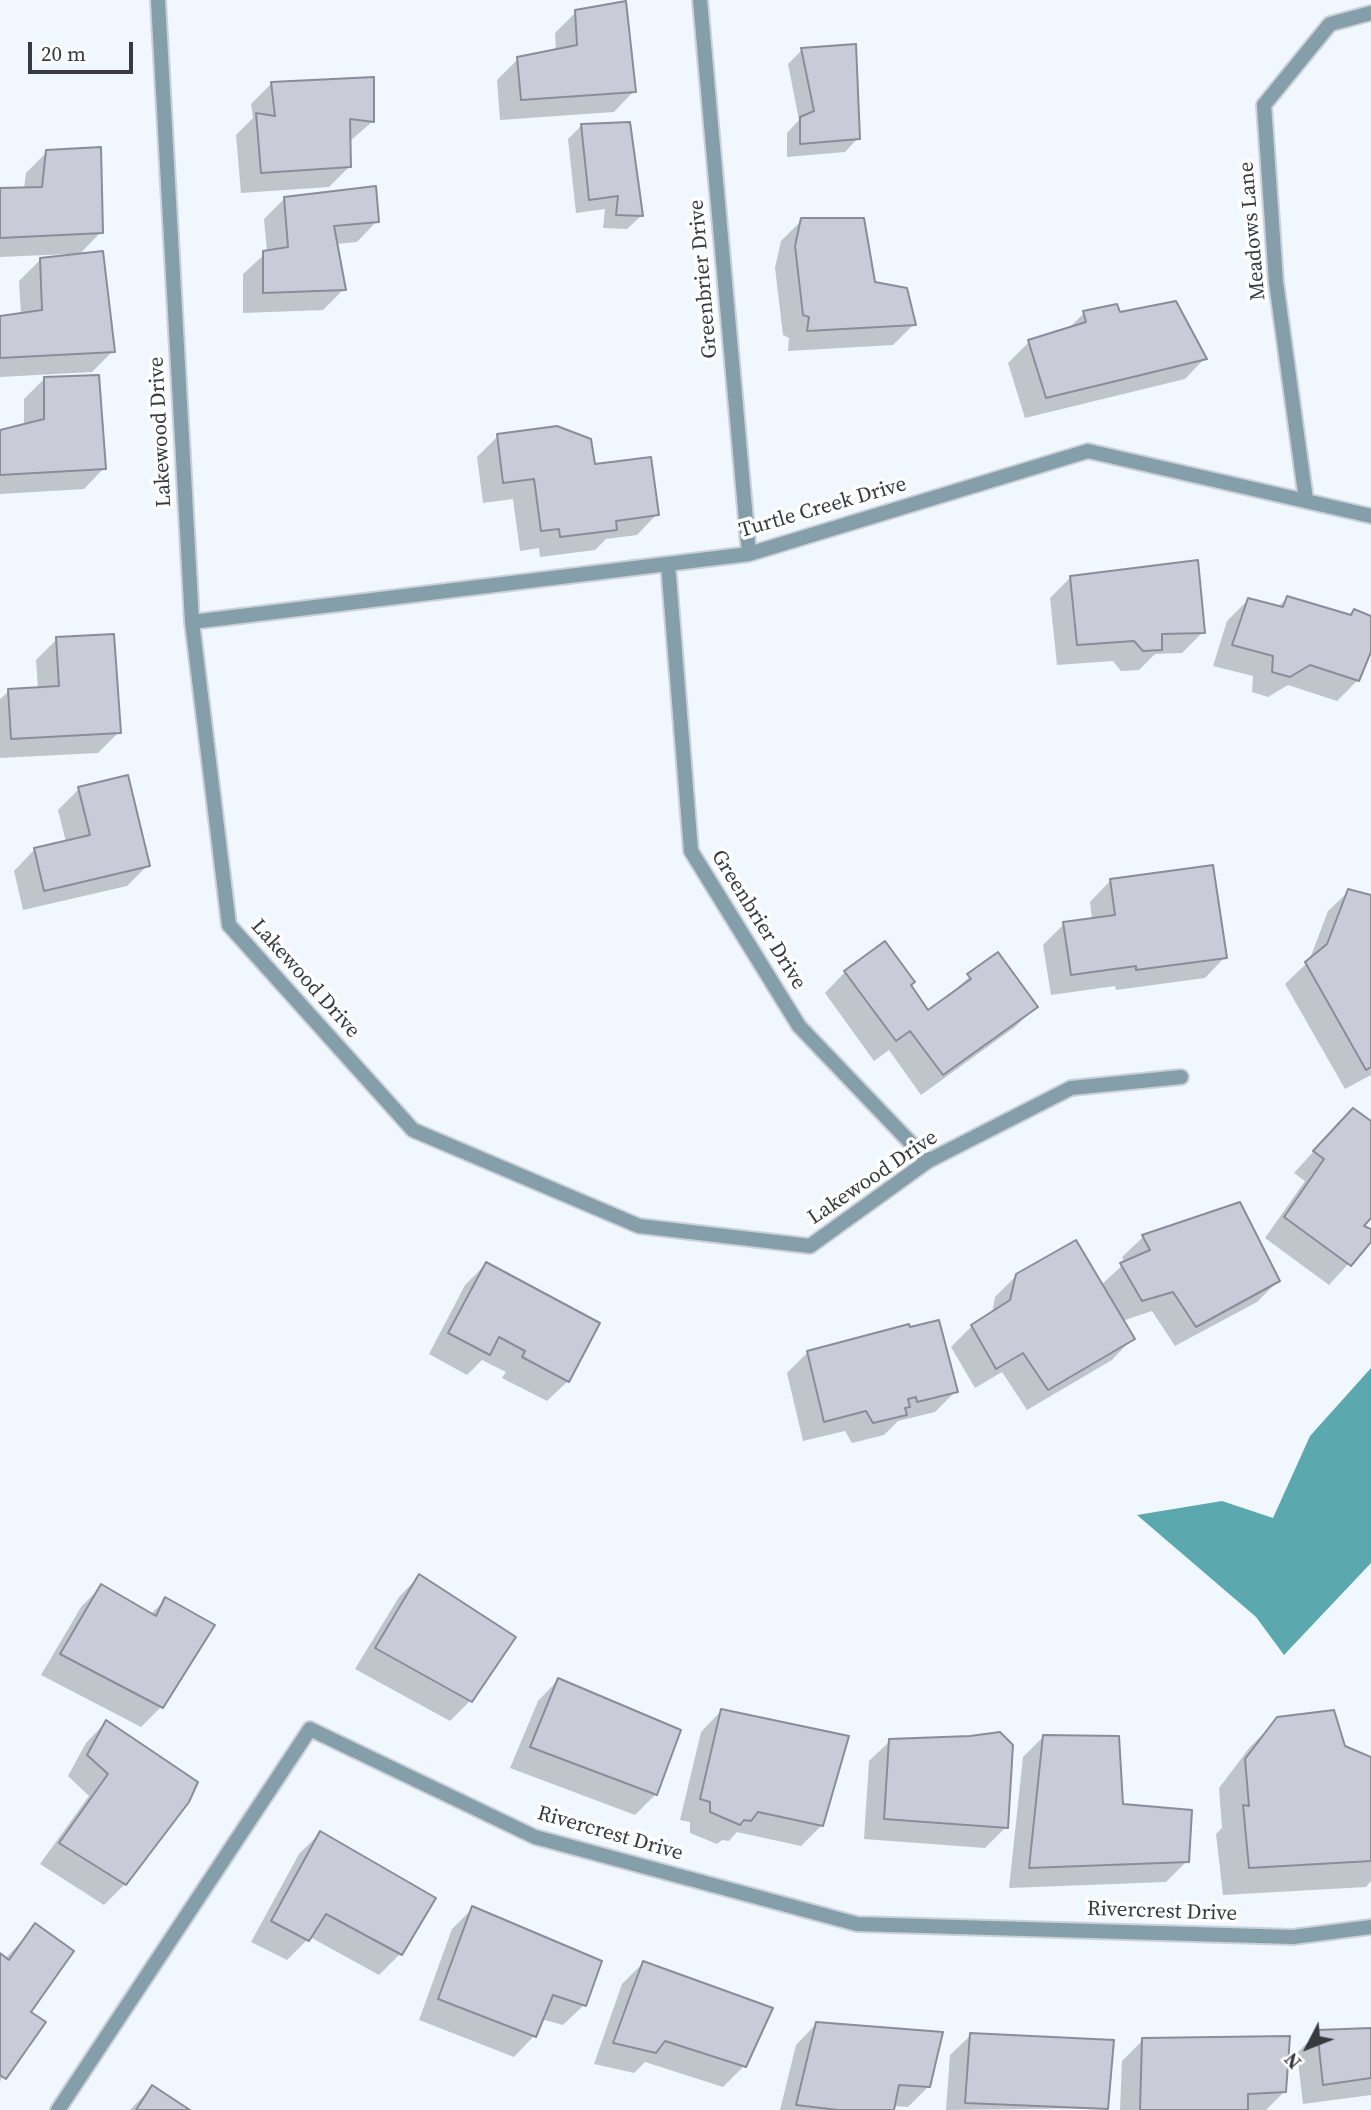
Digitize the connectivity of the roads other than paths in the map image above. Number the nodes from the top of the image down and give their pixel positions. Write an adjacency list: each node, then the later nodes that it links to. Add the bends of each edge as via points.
1 (158, 0): 8 (street, Lakewood Drive)
2 (700, 0): 6 (street, Greenbrier Drive)
3 (1371, 13): 4 (street, Meadows Lane, via 1330,24 1264,105 1276,282)
4 (1306, 500): 5 (street, Turtle Creek Drive); 6 (street, Turtle Creek Drive, via 1088,451)
5 (1371, 516)
6 (750, 554): 7 (street, Turtle Creek Drive)
7 (668, 564): 8 (street, Turtle Creek Drive); 10 (street, Greenbrier Drive, via 691,851 799,1026)
8 (192, 622): 10 (street, Lakewood Drive, via 229,925 413,1129 639,1226 810,1247)
9 (1181, 1077): 10 (street, Lakewood Drive, via 1071,1088)
10 (928, 1161)
11 (1371, 1927): 12 (street, Rivercrest Drive, via 1293,1937 857,1924 535,1837 310,1729)
12 (58, 2110)

